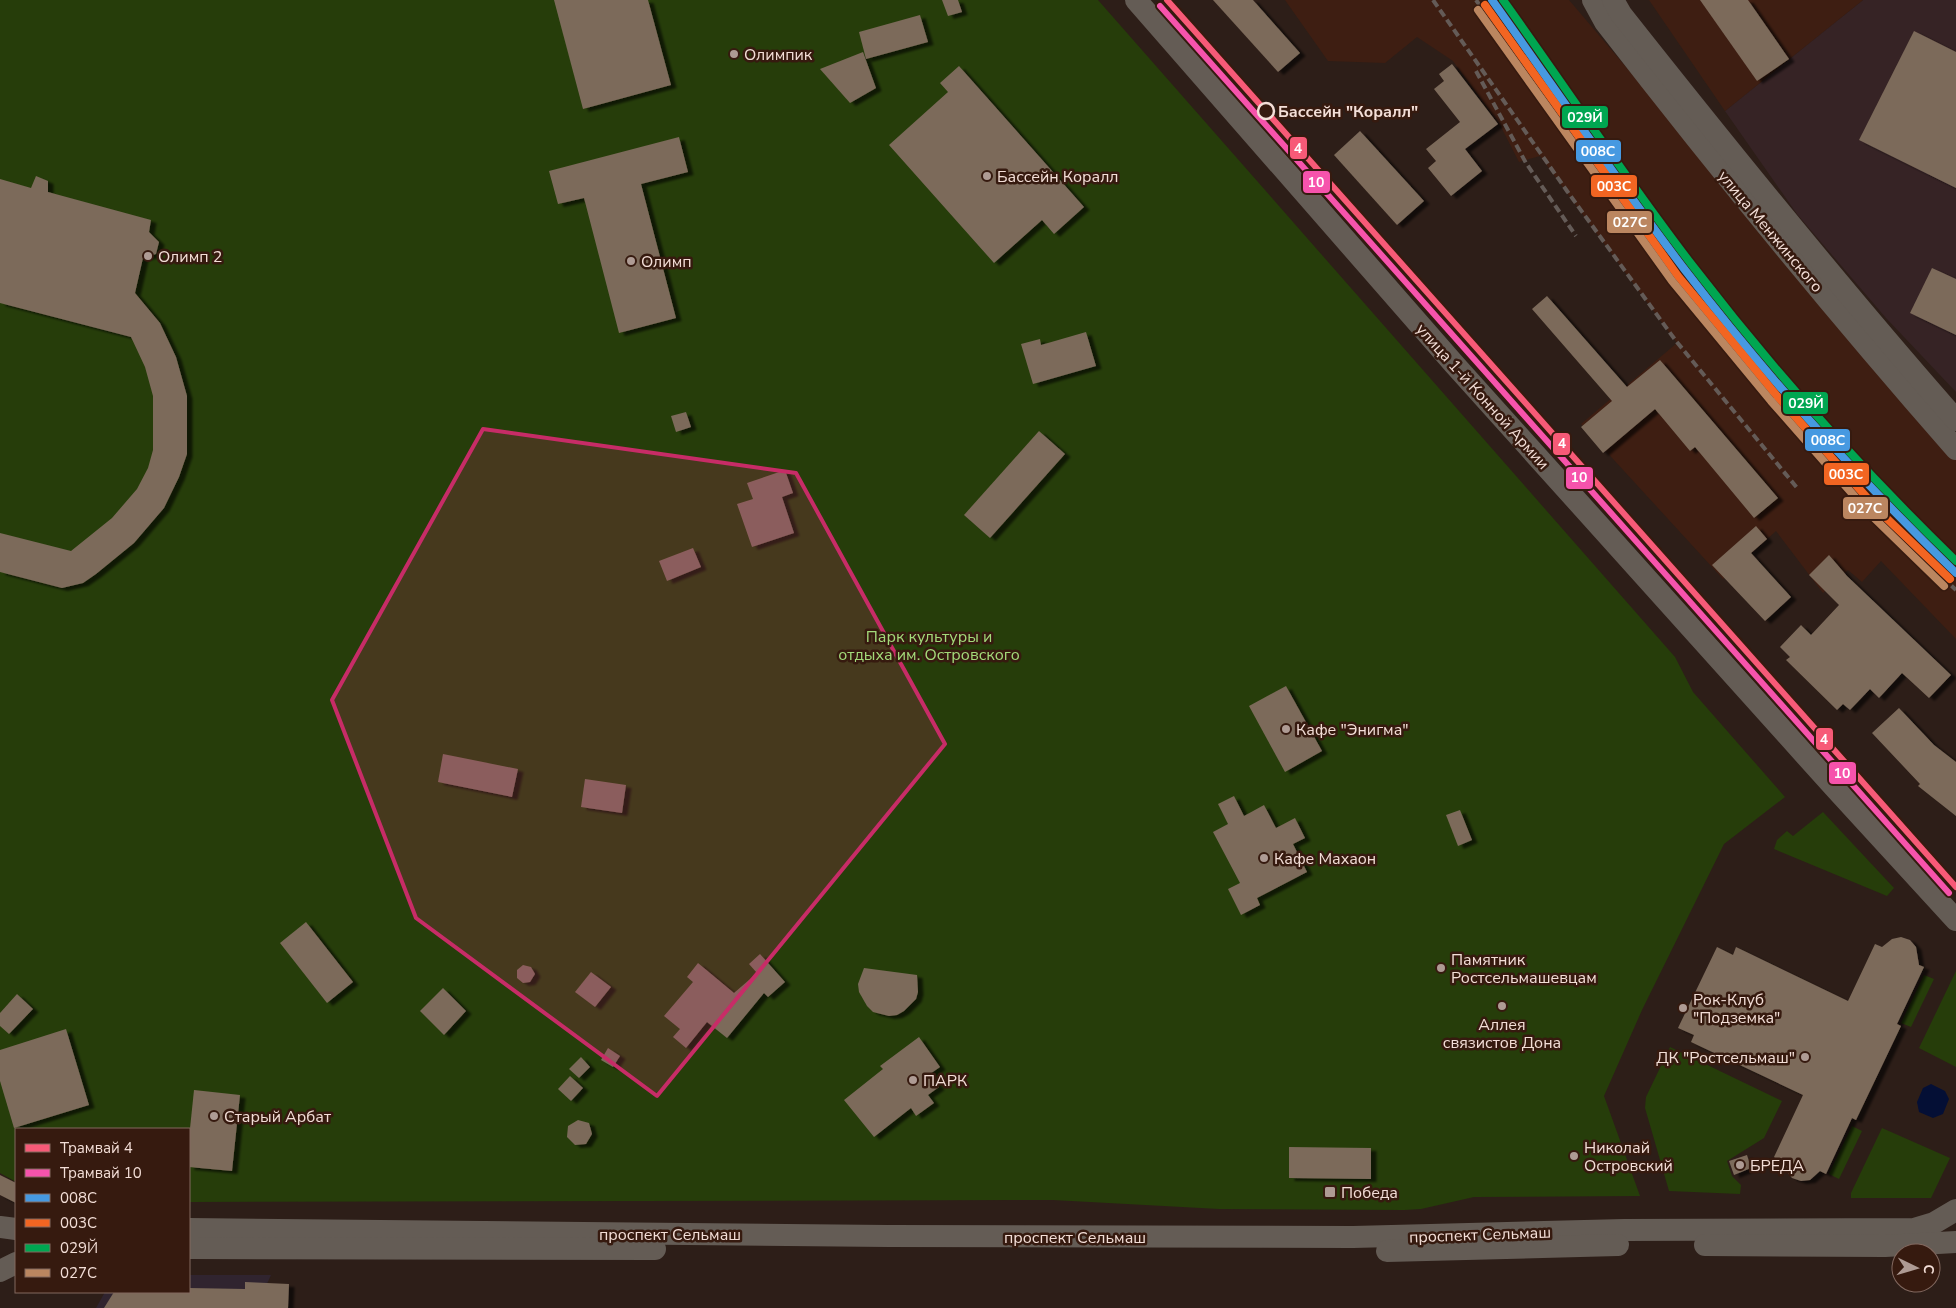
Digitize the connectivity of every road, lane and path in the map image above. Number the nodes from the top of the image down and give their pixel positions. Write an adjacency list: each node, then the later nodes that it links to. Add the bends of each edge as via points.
1 (1136, 0): 5 (main road, улица 1-й Конной Армии, via 1460,371)
2 (1604, 1): 3 (main road, улица Менжинского, via 1621,14 1727,149); 4 (main road, улица Менжинского, via 1605,22 1713,161 1875,357)
3 (1956, 420)
4 (1956, 449)
5 (1956, 920)
6 (1956, 1210): 9 (main road, проспект Сельмаш, via 1934,1223 1914,1229 1624,1230 1353,1237)
7 (0, 1227): 8 (main road)
8 (15, 1229)
9 (190, 1229)
10 (1956, 1242): 11 (main road, проспект Сельмаш, via 1885,1246 1624,1245 1350,1252)
11 (190, 1248)
12 (15, 1263): 13 (main road)
13 (0, 1270)

